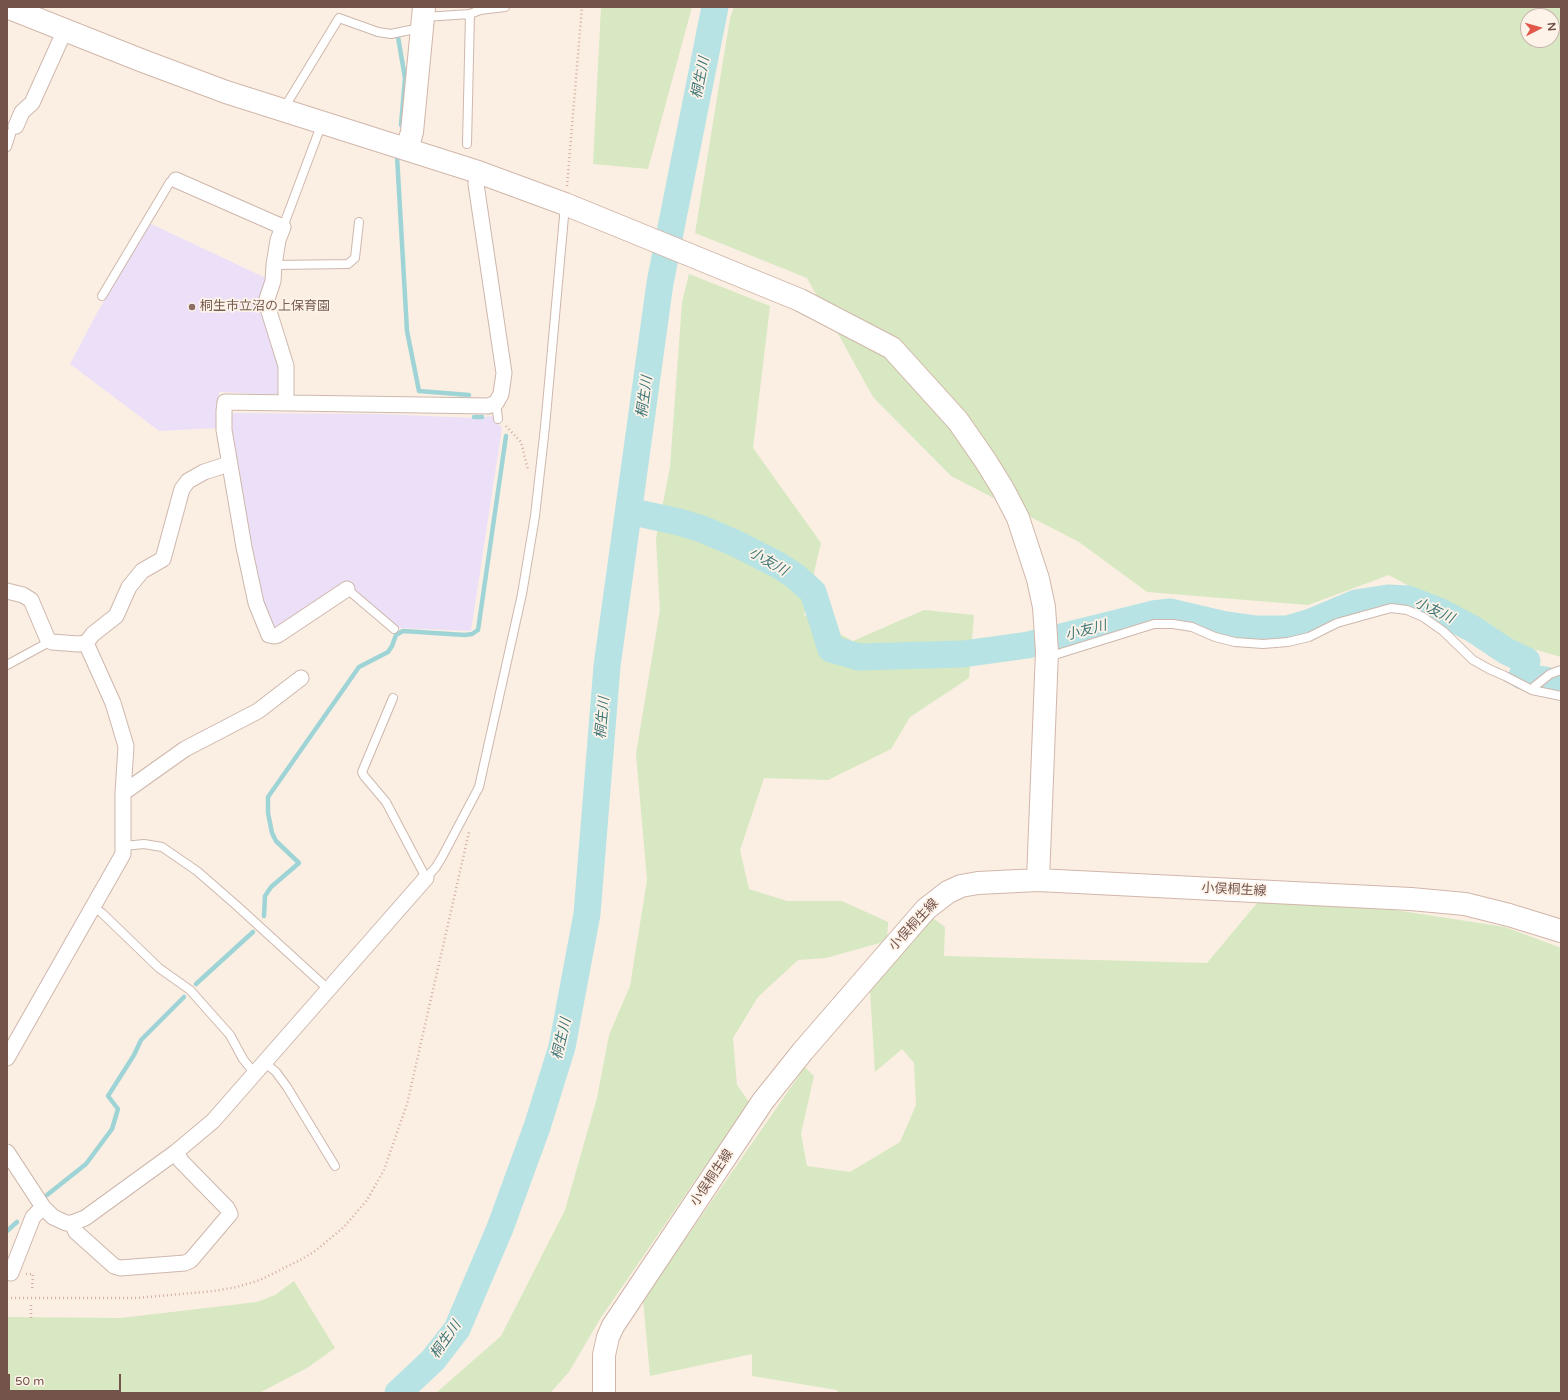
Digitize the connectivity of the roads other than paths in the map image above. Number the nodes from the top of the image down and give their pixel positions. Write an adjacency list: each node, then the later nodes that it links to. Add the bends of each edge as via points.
1 (7, 7): 6 (street)
2 (505, 7): 3 (lane)
3 (480, 8): 4 (lane)
4 (470, 14): 5 (lane); 10 (lane)
5 (423, 18): 7 (lane, via 410,30 391,34 338,18 289,100); 12 (street, via 412,132)
6 (64, 30): 7 (street, via 143,62); 9 (street, via 32,103 22,112)
7 (286, 111): 8 (street)
8 (322, 122): 12 (street); 17 (lane)
9 (16, 126): 11 (lane)
10 (467, 144)
11 (7, 148)
12 (407, 149): 13 (street)
13 (478, 172): 15 (street); 21 (street, via 476,184 504,373 501,394)
14 (176, 180): 17 (street); 19 (lane, via 170,182)
15 (568, 200): 29 (street, via 800,300 892,348 958,422 1003,488 1018,518 1038,579 1044,607); 38 (lane, via 536,516 522,594 479,787 442,857)
16 (359, 222): 18 (lane, via 355,258 348,264)
17 (283, 228): 18 (street, via 278,240)
18 (274, 265): 20 (street, via 267,305 286,366)
19 (102, 296)
20 (286, 403): 21 (street, via 488,406); 23 (street, via 225,402 224,430)
21 (496, 403): 22 (lane)
22 (498, 419)
23 (229, 464): 24 (street, via 256,603 270,635 278,635); 28 (street, via 204,472 188,481 182,489 163,559 142,571 129,587 116,616 93,634)
24 (347, 589): 26 (lane)
25 (7, 591): 27 (street, via 31,600 45,635)
26 (394, 629)
27 (51, 641): 28 (street); 30 (lane)
28 (86, 643): 36 (street, via 112,703 126,746)
29 (1047, 647): 33 (lane, via 1154,624 1192,627 1235,642 1288,642 1309,637 1337,623 1391,608 1406,610 1423,617 1474,660); 39 (street)
30 (7, 665)
31 (1561, 670): 33 (lane, via 1550,674)
32 (301, 678): 36 (street, via 258,711 185,749)
33 (1534, 688): 34 (lane)
34 (1561, 696)
35 (393, 698): 38 (lane, via 362,772 386,802)
36 (123, 793): 37 (street)
37 (124, 846): 40 (street, via 123,854); 42 (lane, via 144,844 162,847 197,871)
38 (426, 878): 42 (street)
39 (1038, 880): 41 (street, 小俣桐生線, via 1411,899 1457,904 1509,915); 52 (street, 小俣桐生線, via 961,886 937,900 921,915 803,1051 763,1101 613,1326 604,1355)
40 (93, 907): 43 (street); 45 (lane, via 159,968 190,990 230,1035 243,1059)
41 (1561, 931)
42 (328, 989): 44 (street)
43 (7, 1058)
44 (264, 1062): 45 (street); 48 (lane, via 276,1072 287,1087)
45 (255, 1074): 47 (street, via 213,1121)
46 (7, 1152): 49 (street)
47 (176, 1152): 50 (street, via 85,1218); 50 (street, via 181,1161 230,1214 191,1260 185,1263 120,1268 114,1266 76,1232)
48 (335, 1166)
49 (43, 1207): 50 (street, via 53,1217); 51 (street, via 33,1217)
50 (72, 1223)
51 (12, 1273)
52 (604, 1393)

